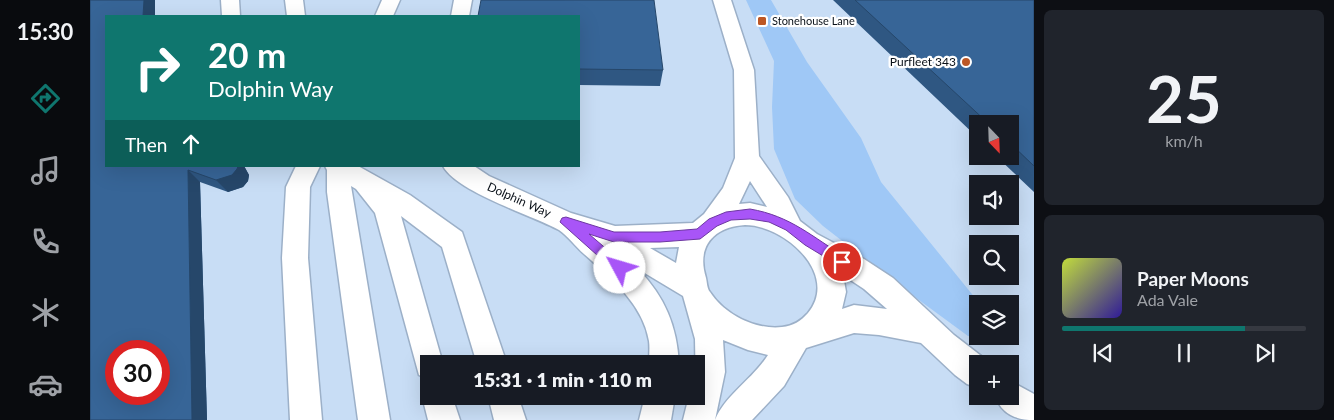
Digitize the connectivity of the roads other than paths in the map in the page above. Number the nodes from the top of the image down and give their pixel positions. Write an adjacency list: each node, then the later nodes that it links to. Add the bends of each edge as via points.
1 (230, 0): 6 (street)
2 (294, 0): 7 (street)
3 (391, 0): 8 (street)
4 (463, 0): 9 (street)
5 (722, 0): 10 (street, via 744,70)
6 (231, 15)
7 (296, 15)
8 (384, 15)
9 (460, 15)
10 (747, 158): 15 (street, via 733,193); 16 (street)
11 (308, 167): 30 (street, via 298,187 295,258)
12 (456, 167): 14 (street, Dolphin Way, via 480,183)
13 (345, 171): 21 (street, via 386,208); 22 (street, via 401,202 453,240); 31 (street, via 339,192)
14 (566, 222): 17 (street, Dolphin Way); 23 (street, via 620,268 646,298 661,326)
15 (706, 228): 16 (street, via 730,216 750,214 770,218); 17 (street, Dolphin Way, via 660,237); 18 (street, via 691,249 689,268)
16 (800, 234): 19 (street, via 877,284); 20 (street, via 821,256 832,290 829,307 820,322)
17 (614, 237): 18 (street, Dolphin Way)
18 (696, 293): 20 (street, via 712,316 752,339 774,342); 35 (street, via 709,339 710,372)
19 (925, 330): 20 (street, via 854,319); 24 (street)
20 (801, 336): 36 (street, via 773,375)
21 (426, 355)
22 (489, 355)
23 (665, 355)
24 (969, 366)
25 (1019, 402): 29 (street)
26 (440, 405): 32 (street)
27 (506, 405): 33 (street)
28 (658, 405): 34 (street)
29 (1034, 412)
30 (306, 420)
31 (374, 420)
32 (444, 420)
33 (510, 420)
34 (655, 420)
35 (700, 420)
36 (731, 420)

